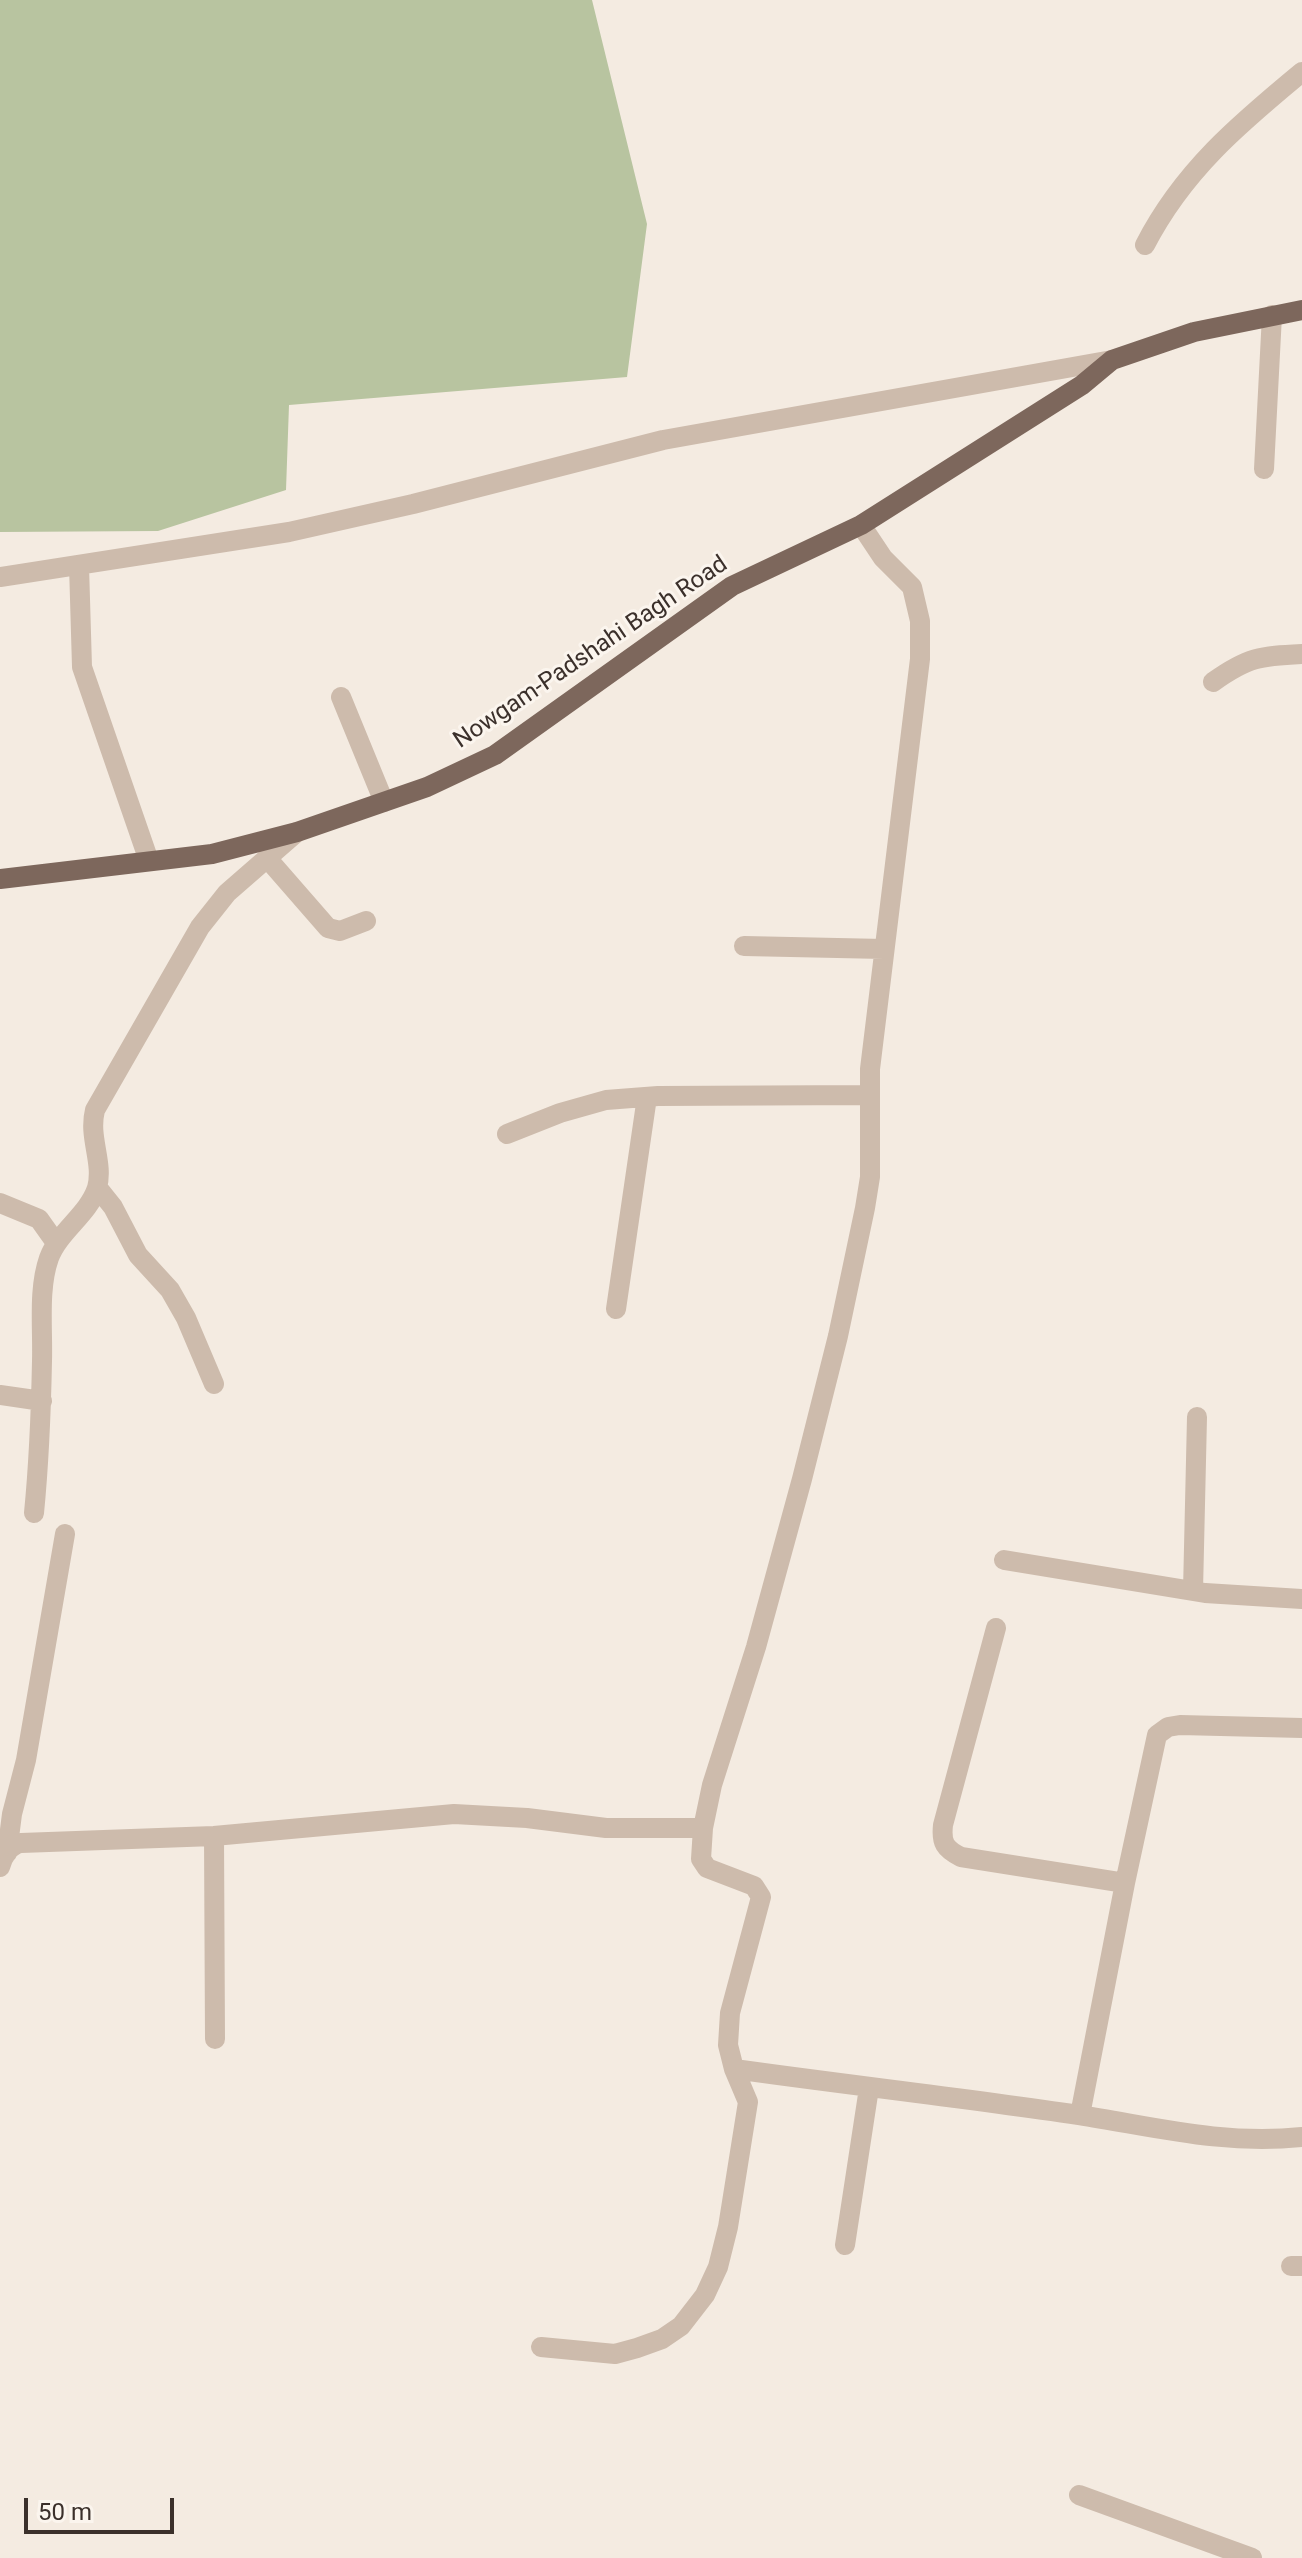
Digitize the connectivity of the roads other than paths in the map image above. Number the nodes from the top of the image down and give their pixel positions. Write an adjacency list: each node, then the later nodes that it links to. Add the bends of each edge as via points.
1 (1302, 72): 2 (street, via 1239,124 1190,175)
2 (1145, 245)
3 (1302, 310): 4 (main road, Nowgam-Padshahi Bagh Road)
4 (1272, 315): 5 (main road, Nowgam-Padshahi Bagh Road, via 1194,332); 6 (street)
5 (1112, 360): 7 (main road, Nowgam-Padshahi Bagh Road, via 1082,385); 8 (street, via 663,440 289,532)
6 (1264, 469)
7 (861, 525): 13 (main road, Nowgam-Padshahi Bagh Road, via 732,586 495,755); 20 (street, via 912,587 920,621 920,659)
8 (79, 565): 9 (street); 16 (street, via 82,667)
9 (0, 577)
10 (1302, 654): 11 (street, via 1254,658)
11 (1213, 682)
12 (341, 697): 13 (street)
13 (384, 802): 14 (main road, Nowgam-Padshahi Bagh Road)
14 (297, 832): 15 (street); 16 (main road, Nowgam-Padshahi Bagh Road, via 212,854)
15 (267, 858): 18 (street, via 328,928 340,931); 24 (street, via 227,893 200,927 95,1110 91,1126)
16 (149, 861): 17 (main road, Nowgam-Padshahi Bagh Road)
17 (0, 879)
18 (366, 921)
19 (744, 946): 20 (street)
20 (884, 949): 21 (street)
21 (869, 1095): 22 (street); 39 (street, via 870,1177 838,1336)
22 (647, 1097): 23 (street, via 606,1100); 27 (street)
23 (507, 1134)
24 (97, 1187): 26 (street); 28 (street, via 138,1255 170,1290)
25 (0, 1203): 26 (street, via 39,1219)
26 (56, 1243): 30 (street, via 45,1274)
27 (616, 1309)
28 (214, 1384)
29 (0, 1395): 30 (street)
30 (42, 1401): 32 (street)
31 (1197, 1417): 35 (street)
32 (34, 1513)
33 (65, 1534): 41 (street)
34 (1004, 1560): 35 (street)
35 (1193, 1591): 36 (street)
36 (1302, 1599)
37 (996, 1628): 42 (street, via 943,1825 945,1848 961,1857)
38 (1302, 1728): 42 (street, via 1180,1725 1162,1730)
39 (703, 1828): 40 (street, via 606,1828 454,1814); 44 (street, via 701,1859 707,1868 754,1886 761,1897 730,2013 728,2045)
40 (214, 1836): 41 (street, via 21,1843); 43 (street)
41 (3, 1860)
42 (1125, 1883): 46 (street)
43 (215, 2039)
44 (734, 2069): 45 (street); 49 (street, via 748,2102 728,2227 705,2295 681,2326 637,2348 615,2354)
45 (869, 2088): 46 (street); 48 (street)
46 (1080, 2115): 47 (street, via 1214,2138)
47 (1302, 2137)
48 (845, 2245)
49 (541, 2347)
50 (1079, 2495): 51 (street)
51 (1252, 2558)

